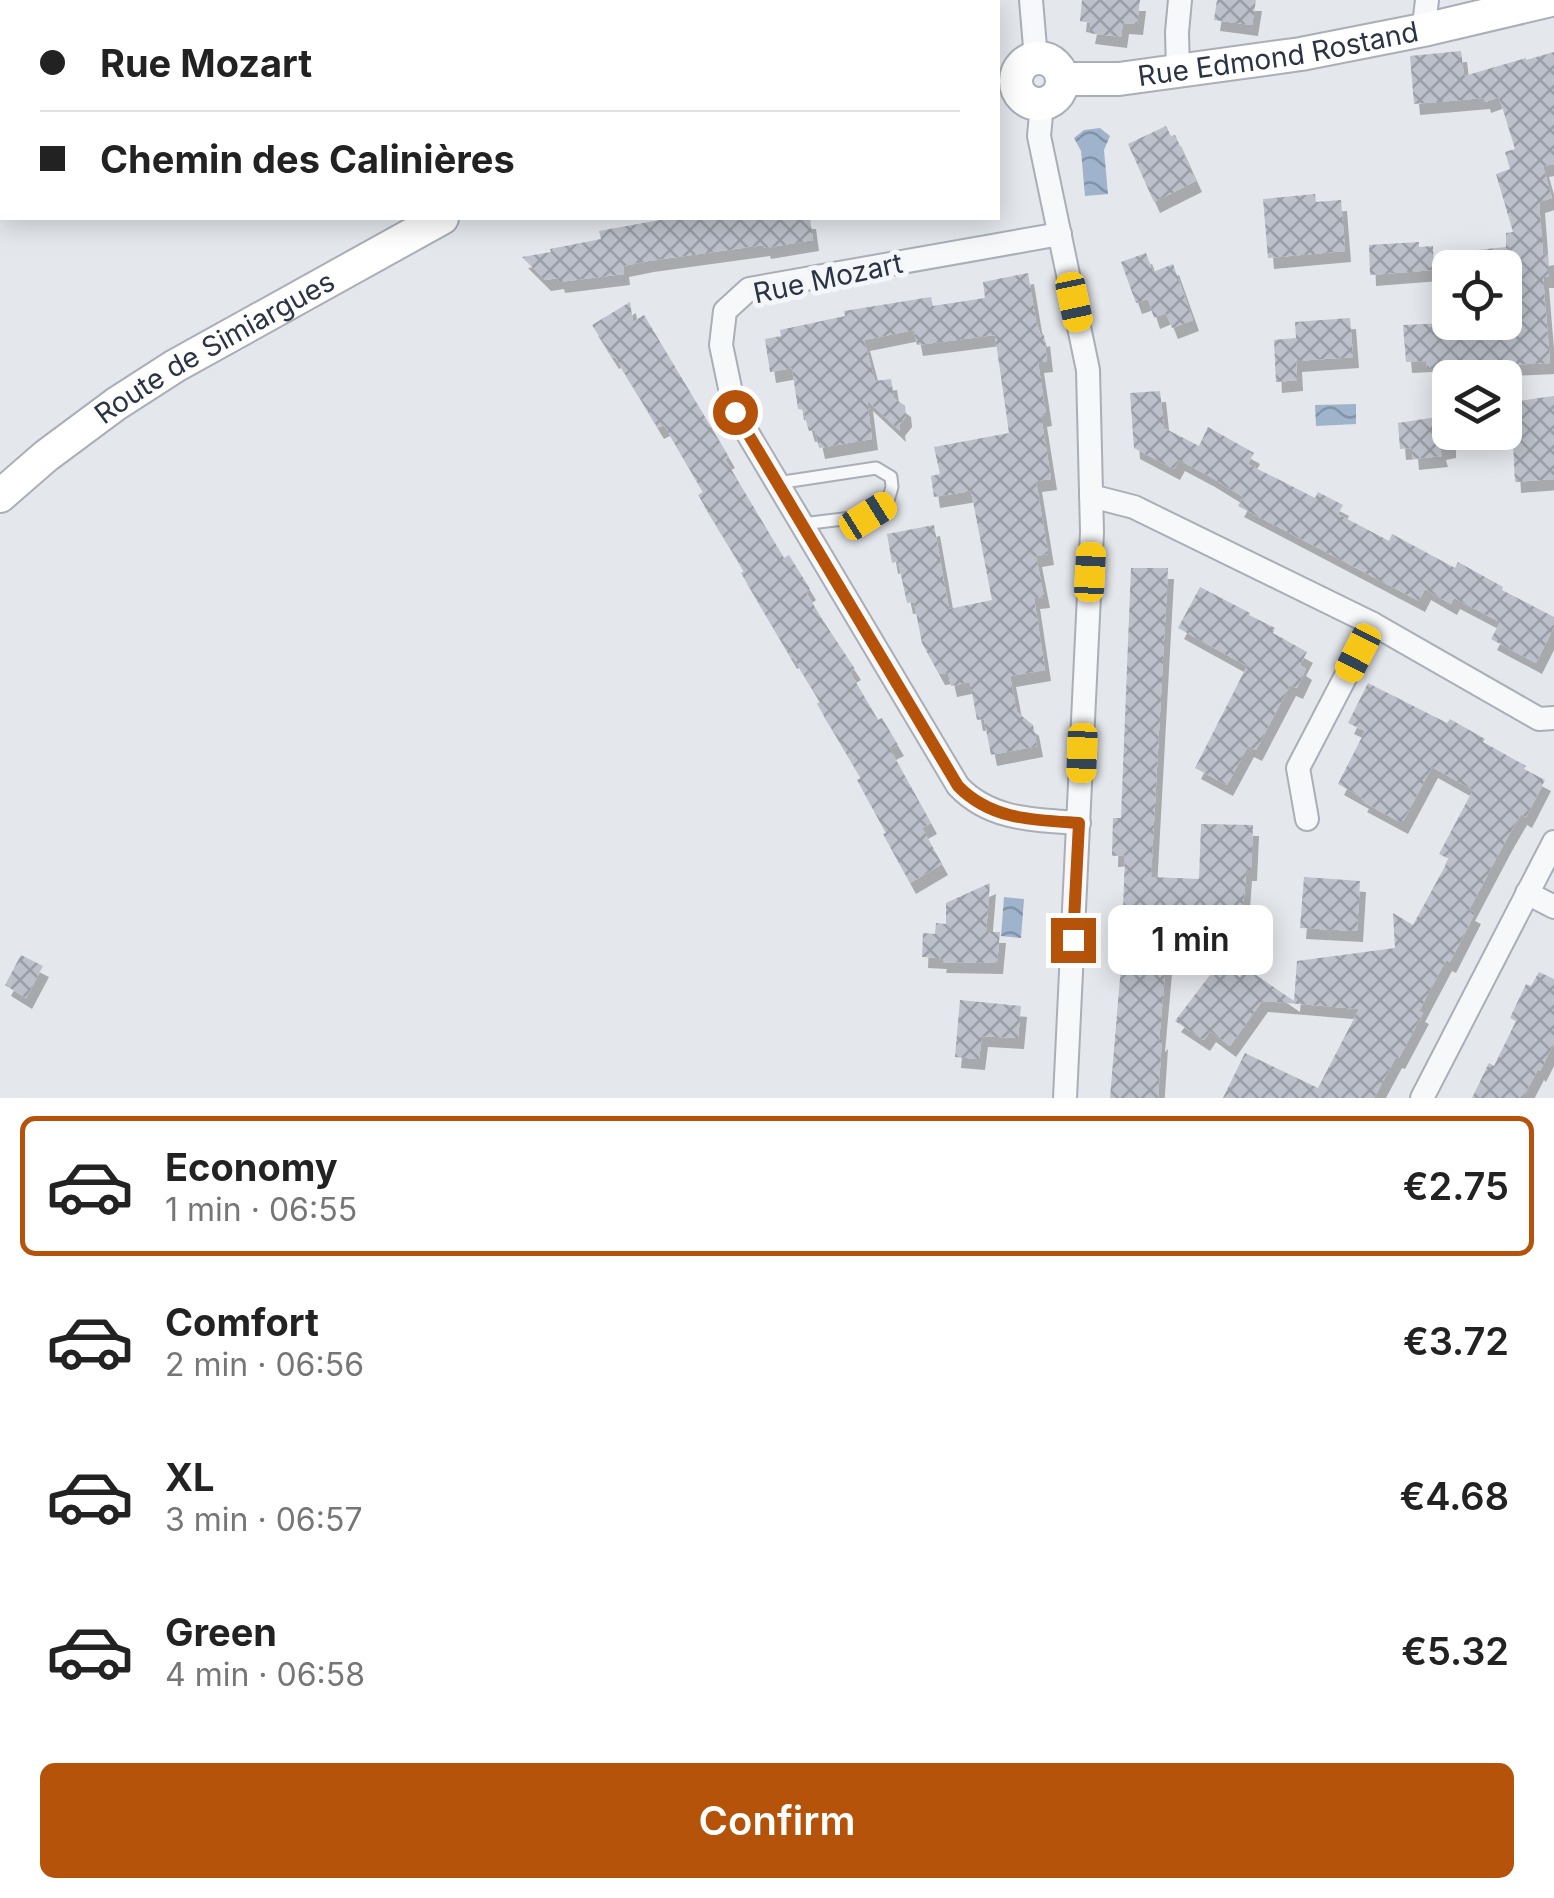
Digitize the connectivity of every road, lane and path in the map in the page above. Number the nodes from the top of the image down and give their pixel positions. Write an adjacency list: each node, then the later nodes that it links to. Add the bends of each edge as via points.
1 (1031, 0): 6 (street)
2 (1180, 0): 5 (street)
3 (1552, 0): 4 (street, Rue Edmond Rostand)
4 (1427, 14): 5 (street, Rue Edmond Rostand, via 1301,54)
5 (1178, 72): 6 (street, Rue Edmond Rostand)
6 (1031, 82): 8 (street)
7 (438, 220): 10 (street, Route de Simiargues, via 146,385)
8 (1060, 234): 9 (street, Rue Mozart, via 749,289 725,312 721,345 735,412); 11 (street, via 1088,370)
9 (778, 483): 12 (street, Rue Mozart); 12 (lane, via 876,468 891,477 887,504 868,516)
10 (0, 496)
11 (1091, 496): 13 (street, via 1134,506); 16 (street)
12 (802, 524): 16 (street, Rue Mozart, via 958,786 996,813)
13 (1373, 624): 14 (street, via 1538,718); 15 (street, via 1298,768)
14 (1554, 718)
15 (1307, 819)
16 (1079, 823): 20 (street)
17 (1554, 842): 18 (street)
18 (1526, 892): 19 (street); 21 (street)
19 (1554, 907)
20 (1065, 1098)
21 (1422, 1098)

